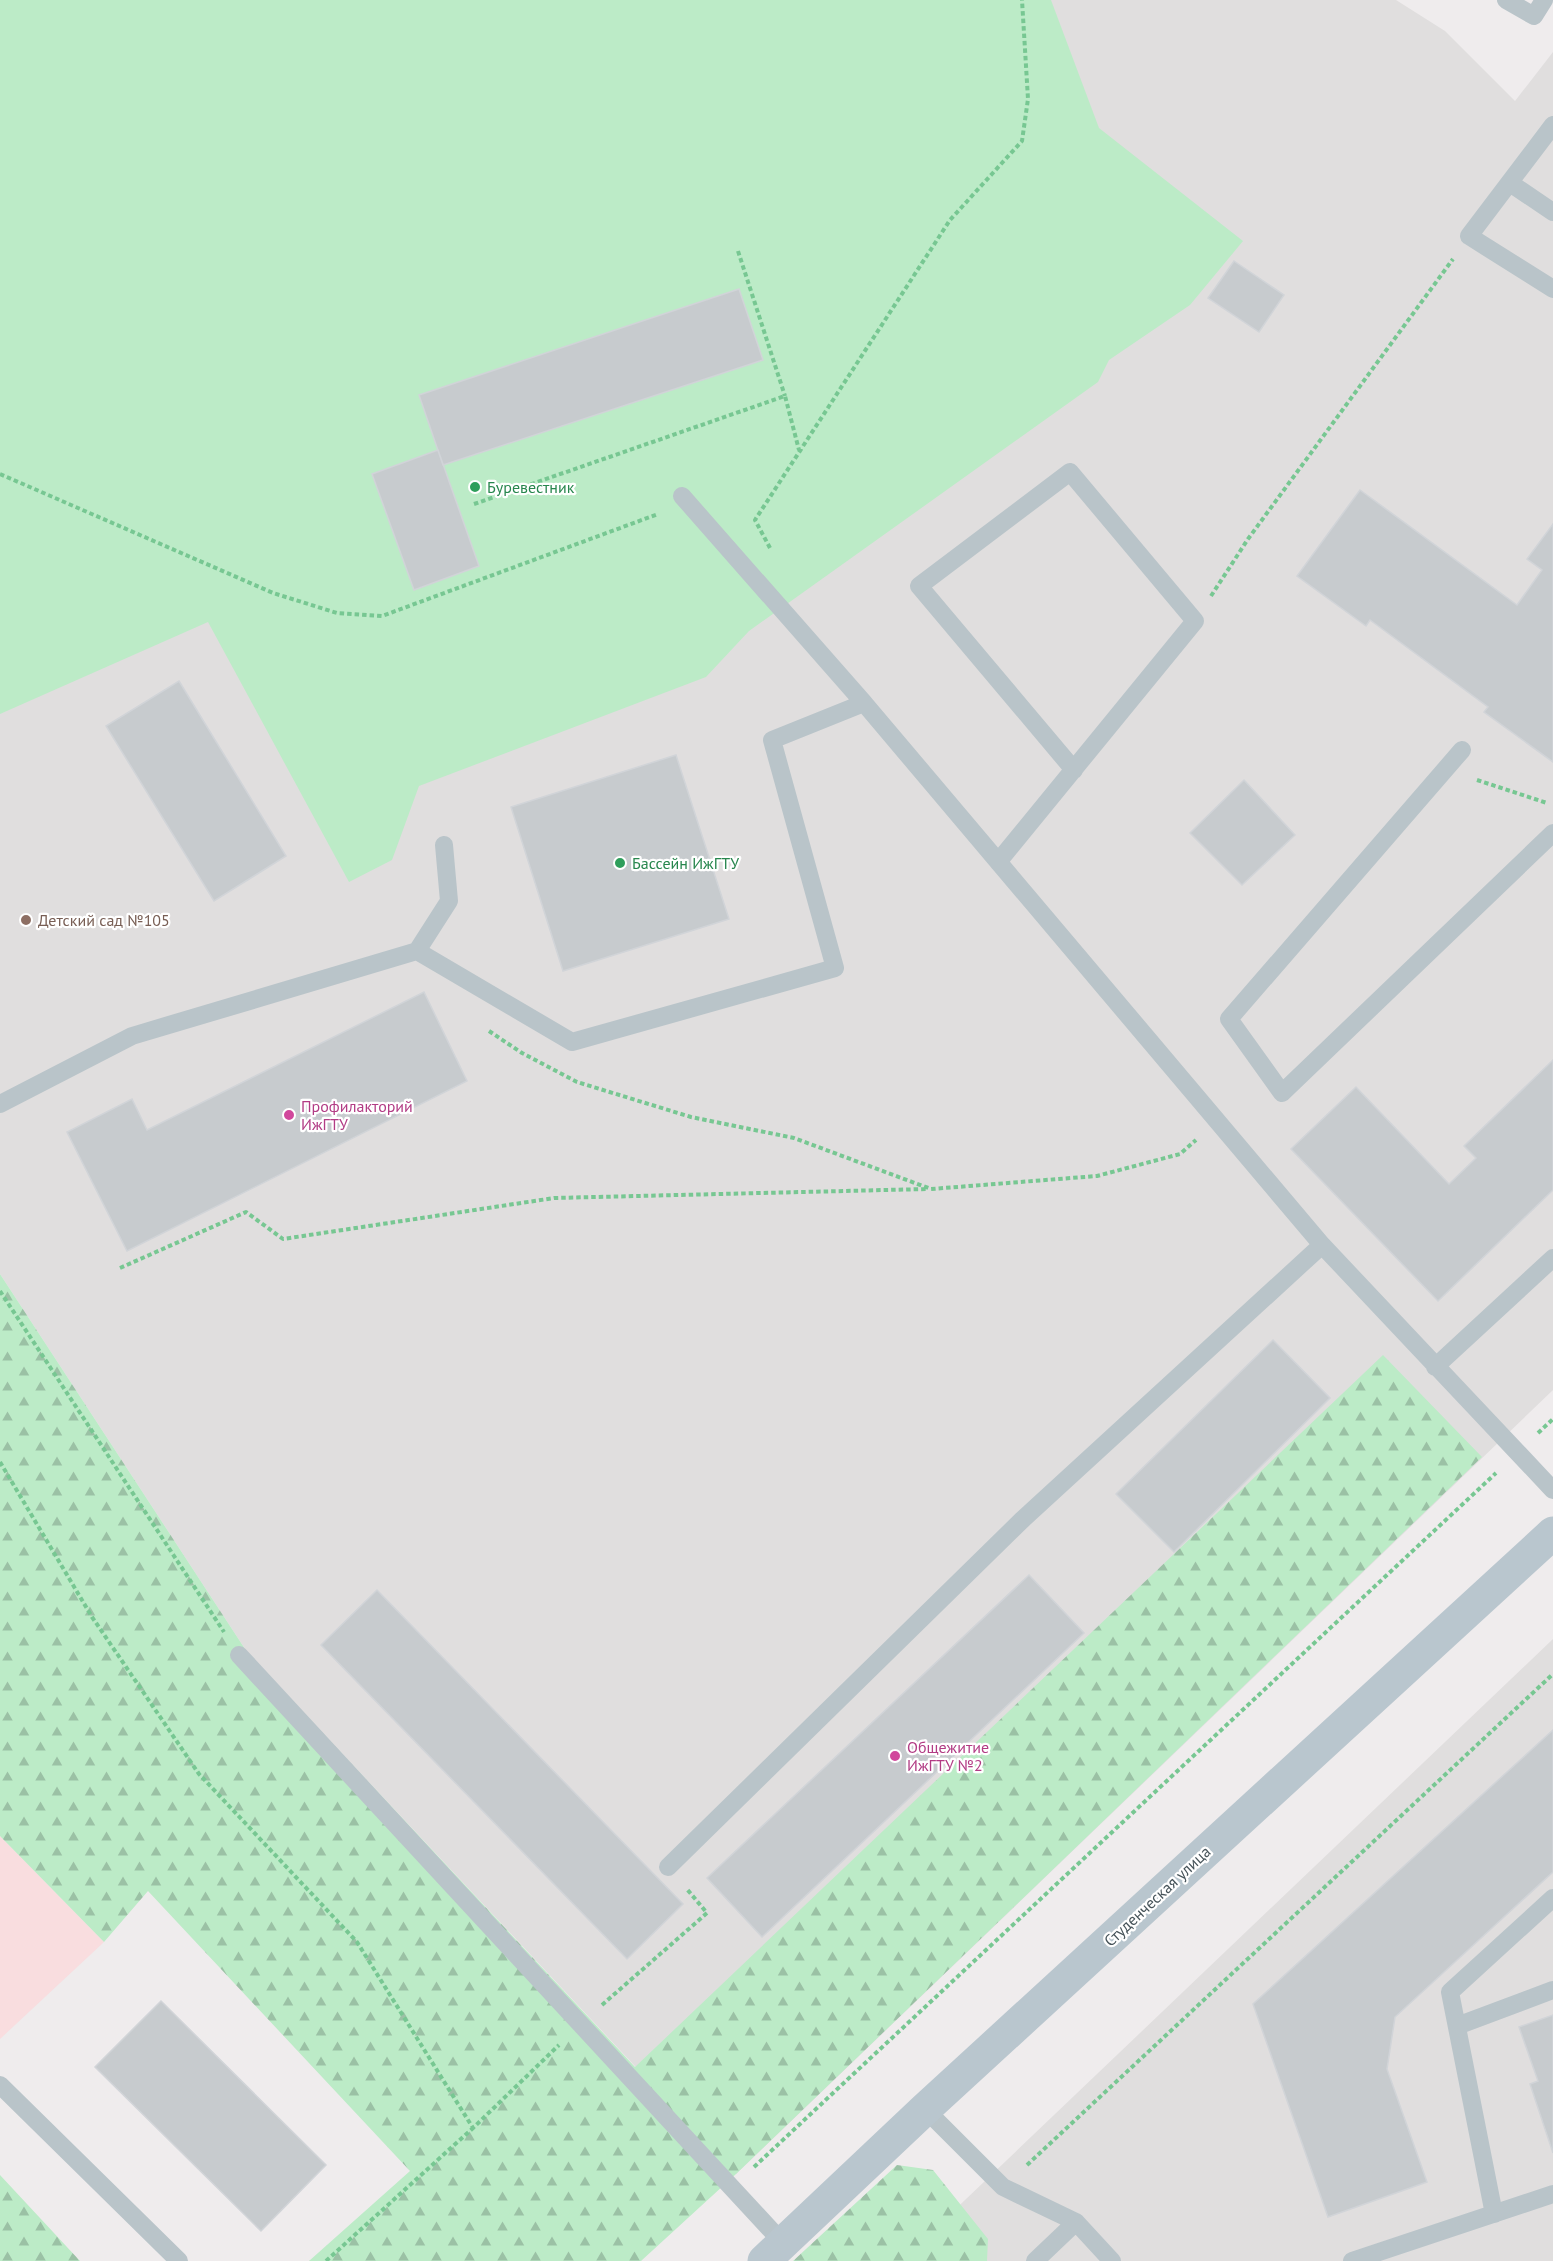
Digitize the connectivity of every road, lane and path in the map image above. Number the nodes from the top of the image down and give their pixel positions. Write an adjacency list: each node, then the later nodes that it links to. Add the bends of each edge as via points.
1 (1022, 0): 11 (path, via 1028,99 1022,141 950,220)
2 (1506, 0): 3 (lane, via 1534,16)
3 (1544, 0)
4 (1553, 125): 5 (lane)
5 (1509, 183): 6 (lane); 7 (lane)
6 (1553, 212)
7 (1469, 236): 9 (lane); 18 (path, via 1248,539)
8 (738, 251): 10 (path)
9 (1553, 289)
10 (785, 396): 11 (path); 14 (path)
11 (800, 451): 16 (path)
12 (0, 474): 15 (path, via 273,593 337,613 382,616 655,514)
13 (682, 496): 15 (lane)
14 (474, 504)
15 (694, 510): 16 (path); 19 (lane)
16 (755, 520): 17 (path)
17 (775, 556)
18 (1195, 621): 22 (lane); 22 (lane, via 1070,472 919,586)
19 (864, 703): 26 (lane); 27 (lane, via 771,740 835,968 572,1042)
20 (1462, 750): 21 (lane)
21 (1445, 769): 23 (path); 24 (lane, via 1228,1019 1282,1093)
22 (1074, 770): 26 (lane)
23 (1553, 806)
24 (1553, 833)
25 (444, 845): 27 (lane, via 449,901)
26 (998, 862): 30 (lane)
27 (417, 951): 29 (lane, via 132,1036)
28 (483, 1027): 31 (path, via 577,1082 691,1116 794,1138)
29 (0, 1104)
30 (1217, 1120): 31 (path, via 1180,1154 1097,1176); 32 (lane)
31 (931, 1189): 34 (path, via 554,1198 283,1239 246,1212)
32 (1322, 1245): 36 (lane); 46 (lane, via 1022,1520)
33 (1553, 1257): 36 (lane)
34 (120, 1268)
35 (0, 1291): 44 (path)
36 (1435, 1366): 38 (lane)
37 (1553, 1419): 38 (path)
38 (1518, 1452): 42 (lane); 55 (path)
39 (0, 1462): 40 (path)
40 (6, 1473): 41 (path); 53 (path, via 92,1617 199,1774 357,1942)
41 (0, 1478)
42 (1553, 1490)
43 (1553, 1533): 52 (street, Студенческая улица)
44 (239, 1655): 49 (lane)
45 (1553, 1674): 54 (path)
46 (669, 1867): 49 (path, via 707,1913)
47 (1553, 1898): 50 (lane, via 1450,1992)
48 (1553, 1990): 50 (lane)
49 (581, 2023): 53 (path); 55 (lane)
50 (1457, 2026): 57 (lane)
51 (0, 2085): 60 (lane)
52 (925, 2109): 54 (lane); 59 (street, Студенческая улица)
53 (473, 2128): 61 (path)
54 (1003, 2187): 58 (lane)
55 (732, 2188): 59 (lane)
56 (1553, 2194): 57 (lane)
57 (1494, 2214): 64 (lane)
58 (1076, 2222): 62 (lane); 63 (lane)
59 (774, 2252)
60 (179, 2261)
61 (326, 2261)
62 (1035, 2261)
63 (1112, 2261)
64 (1352, 2261)

